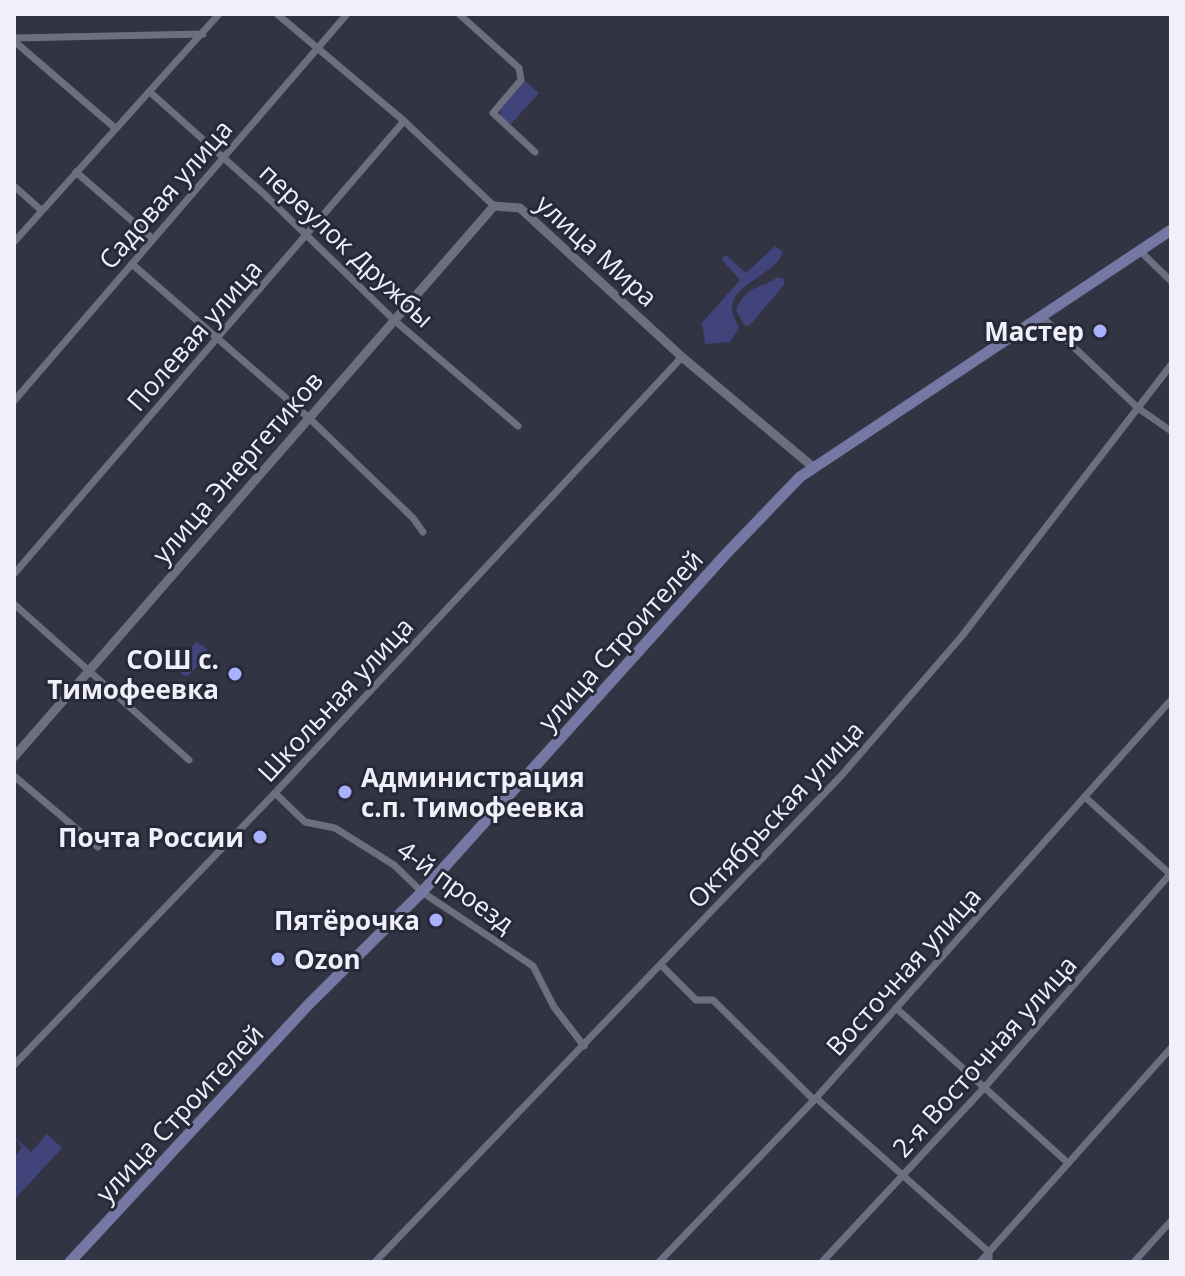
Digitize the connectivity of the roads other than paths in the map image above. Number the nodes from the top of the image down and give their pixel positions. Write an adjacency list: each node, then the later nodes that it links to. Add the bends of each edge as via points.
1 (219, 14): 5 (street)
2 (277, 14): 7 (street, улица Мира)
3 (347, 14): 7 (street, Садовая улица)
4 (459, 14): 11 (street, via 519,68 521,80 493,113)
5 (203, 34): 6 (street); 8 (street)
6 (14, 40): 10 (street)
7 (318, 47): 9 (street, улица Мира); 12 (street, Садовая улица)
8 (151, 93): 10 (street); 12 (street, переулок Дружбы)
9 (404, 121): 15 (street, улица Мира); 18 (street, Полевая улица)
10 (115, 128): 13 (street)
11 (535, 152)
12 (222, 158): 18 (street, переулок Дружбы); 19 (street, Садовая улица)
13 (76, 172): 16 (street); 19 (street)
14 (14, 186): 16 (street)
15 (494, 206): 25 (street, улица Энергетиков); 27 (street, улица Мира, via 520,208)
16 (41, 210): 20 (street)
17 (1171, 230): 21 (main road, улица Строителей)
18 (305, 237): 25 (street, переулок Дружбы); 26 (street, Полевая улица)
19 (153, 239): 22 (street, Садовая улица)
20 (14, 242)
21 (1140, 251): 23 (street); 24 (main road, улица Строителей)
22 (132, 264): 26 (street); 29 (street, Садовая улица)
23 (1171, 281)
24 (1041, 316): 30 (street); 34 (main road, улица Строителей)
25 (394, 320): 31 (street, улица Энергетиков); 32 (street, переулок Дружбы)
26 (217, 340): 31 (street); 36 (street, Полевая улица)
27 (682, 357): 34 (street, улица Мира); 43 (street, Школьная улица)
28 (1171, 365): 30 (street, Октябрьская улица)
29 (14, 401)
30 (1138, 408): 33 (street); 48 (street, Октябрьская улица, via 962,636 862,753)
31 (309, 418): 35 (street); 38 (street, улица Энергетиков)
32 (518, 426)
33 (1171, 431)
34 (813, 467): 47 (main road, улица Строителей, via 725,555)
35 (423, 532)
36 (14, 574)
37 (14, 604): 38 (street)
38 (89, 671): 40 (street, улица Энергетиков); 41 (street)
39 (1171, 700): 44 (street, Восточная улица)
40 (14, 757)
41 (189, 760)
42 (14, 776): 45 (street)
43 (275, 793): 47 (street, 4-й проезд, via 305,822 335,828 394,865); 52 (street, Школьная улица)
44 (1085, 797): 46 (street); 49 (street, Восточная улица)
45 (98, 847)
46 (1170, 874): 53 (street, 2-я Восточная улица)
47 (422, 892): 50 (street, 4-й проезд, via 533,966 554,1007); 59 (main road, улица Строителей, via 309,1004)
48 (661, 965): 50 (street, Октябрьская улица); 54 (street, via 696,1000 713,1000)
49 (896, 1008): 53 (street); 54 (street, Восточная улица)
50 (584, 1046): 60 (street, Октябрьская улица)
51 (1171, 1048): 55 (street)
52 (14, 1065)
53 (984, 1088): 55 (street); 56 (street, 2-я Восточная улица)
54 (815, 1099): 56 (street); 61 (street, Восточная улица)
55 (1068, 1163): 58 (street)
56 (902, 1178): 58 (street); 62 (street, 2-я Восточная улица)
57 (1171, 1221): 65 (street)
58 (989, 1252): 63 (street); 64 (street)
59 (70, 1262)
60 (375, 1262)
61 (659, 1262)
62 (822, 1262)
63 (980, 1262)
64 (989, 1262)
65 (1134, 1262)

